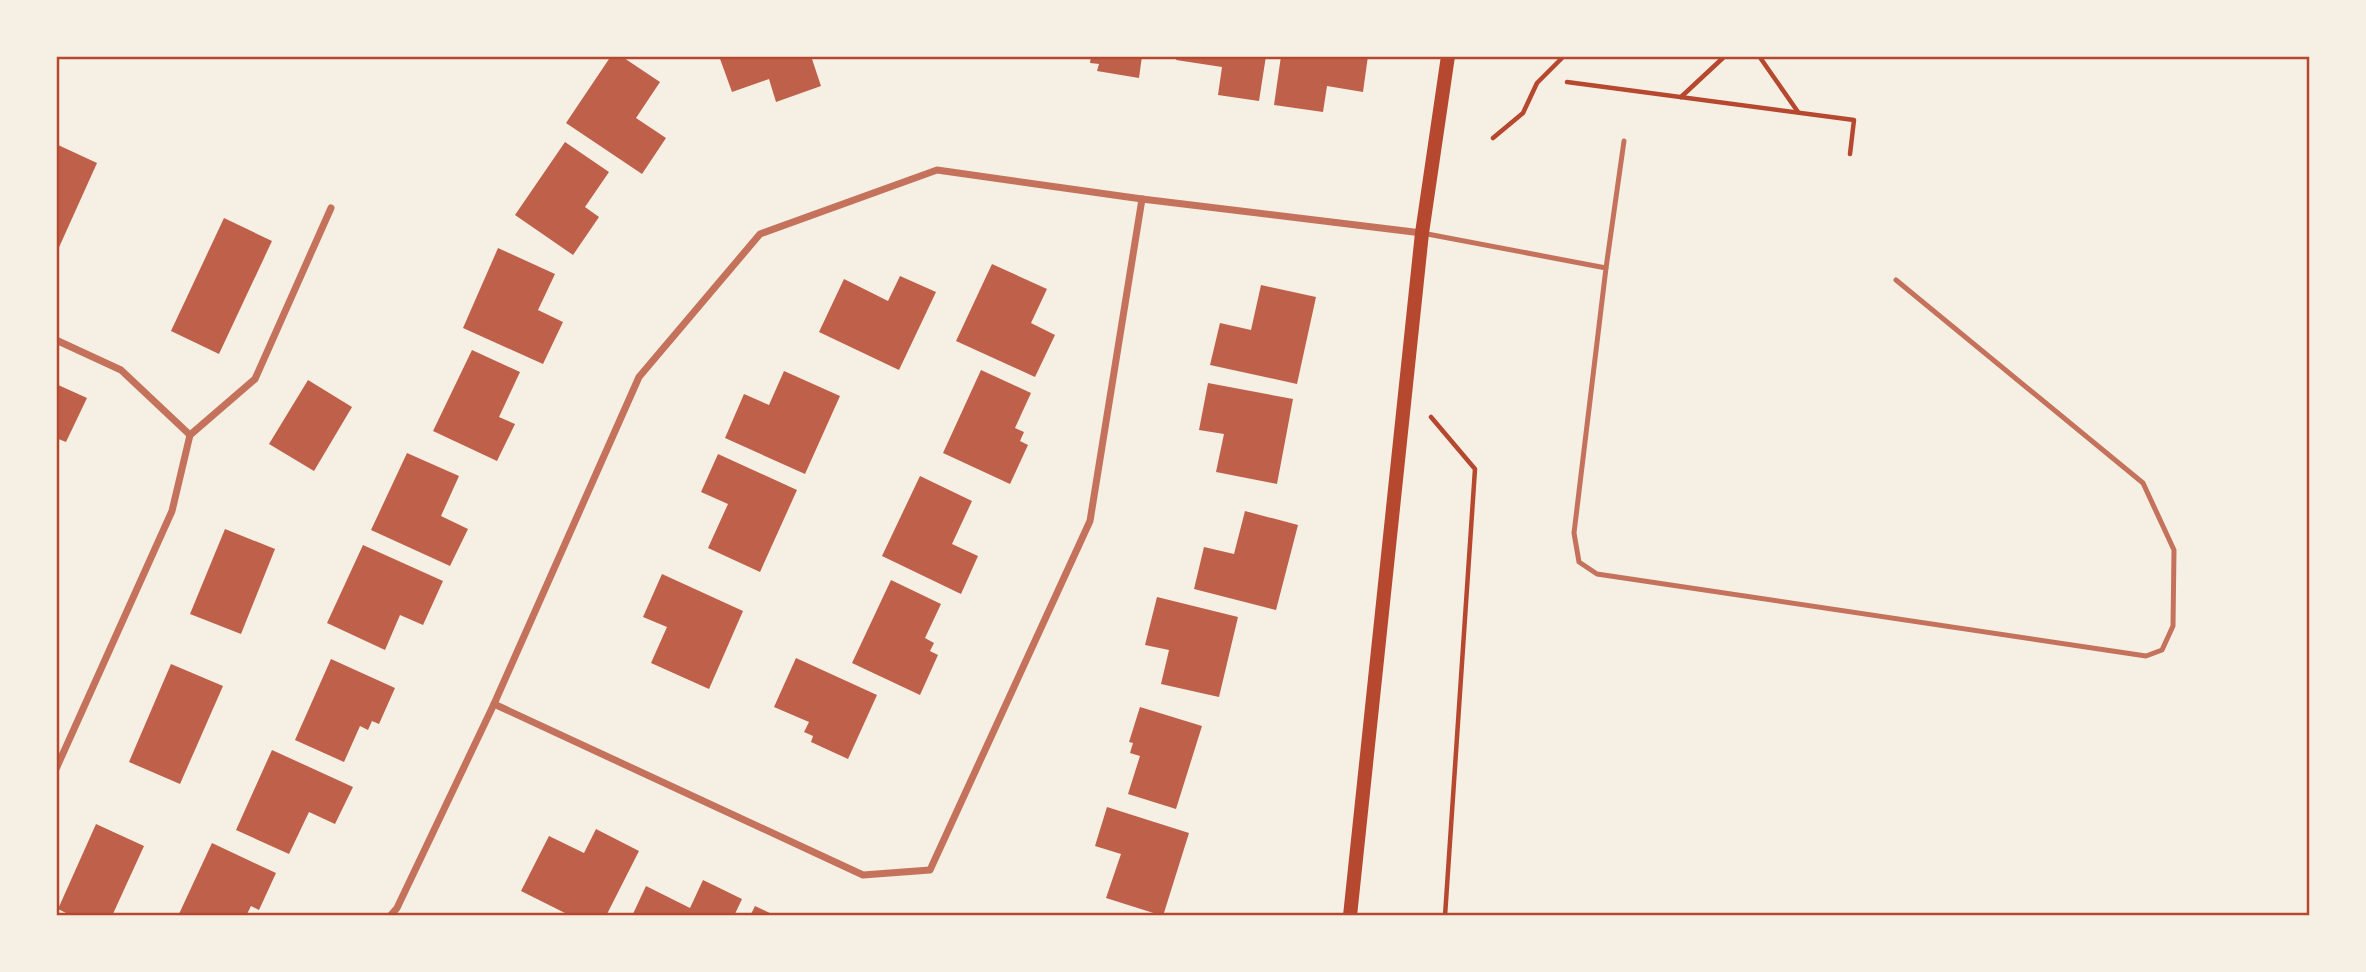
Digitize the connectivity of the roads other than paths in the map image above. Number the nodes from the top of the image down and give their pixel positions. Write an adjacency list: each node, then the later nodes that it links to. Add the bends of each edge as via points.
1 (1448, 56): 5 (main road)
2 (1624, 141): 6 (lane)
3 (1142, 199): 5 (street); 10 (street, via 937,170 760,234 639,377); 10 (street, via 1090,521 930,870 863,874)
4 (331, 208): 9 (street, via 255,379)
5 (1422, 233): 6 (lane); 13 (main road)
6 (1606, 268): 7 (lane, via 1574,533 1580,562 1588,568 1597,574 2146,656 2162,650 2173,626 2174,550 2143,483)
7 (1896, 280)
8 (56, 340): 9 (street, via 121,370)
9 (190, 435): 11 (street, via 172,511)
10 (494, 704): 12 (street)
11 (56, 769)
12 (390, 916)
13 (1350, 916)

